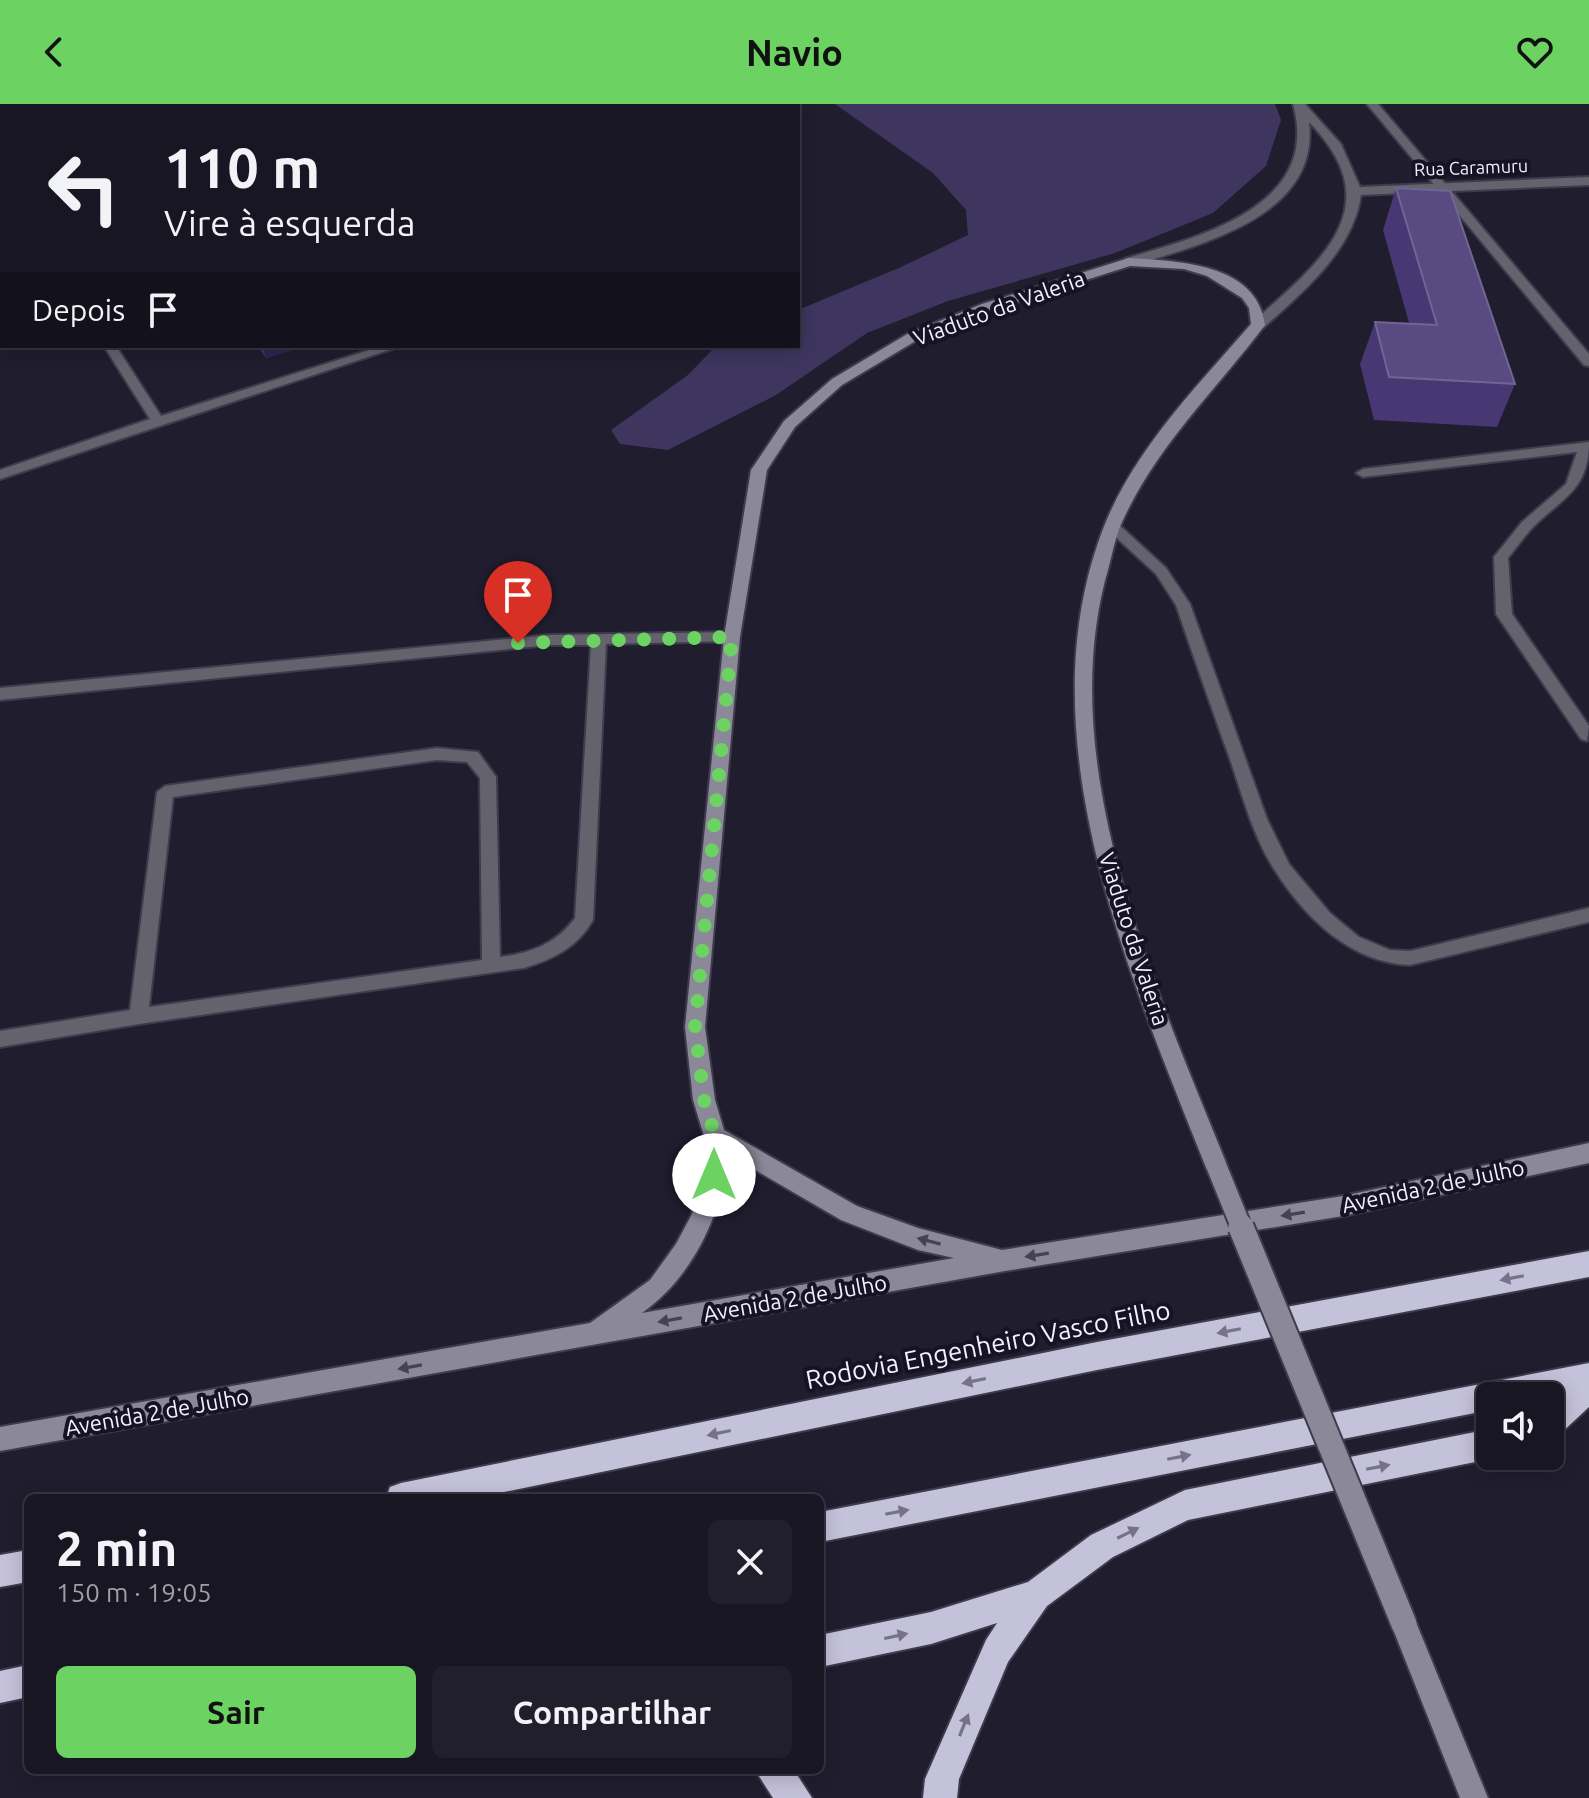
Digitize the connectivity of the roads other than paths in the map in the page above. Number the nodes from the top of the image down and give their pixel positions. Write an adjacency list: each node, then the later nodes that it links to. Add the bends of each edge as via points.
1 (1372, 104): 4 (lane)
2 (1300, 105): 5 (street, via 1338,149); 6 (street, via 1304,141 1297,164 1284,189 1263,209 1216,234)
3 (1589, 181): 4 (street, Rua Caramuru)
4 (1441, 187): 5 (street, Rua Caramuru); 10 (lane)
5 (1355, 191): 7 (street, Viaduto da Valeria, via 1349,218 1335,243 1308,279)
6 (1129, 262): 7 (main road, Viaduto da Valeria, via 1185,265 1212,273 1247,295); 16 (main road, Viaduto da Valeria, via 914,336 837,382 789,424 759,470)
7 (1258, 325): 15 (main road, Viaduto da Valeria, via 1171,424)
8 (111, 348): 11 (lane)
9 (389, 348): 11 (lane)
10 (1589, 362)
11 (158, 421): 14 (lane)
12 (1588, 446): 13 (lane); 19 (lane, via 1572,486 1527,525 1501,557 1504,614)
13 (1363, 473)
14 (0, 475)
15 (1112, 526): 20 (lane, via 1161,571 1183,604 1259,819 1282,868 1353,942 1388,957 1410,958); 45 (main road, Viaduto da Valeria, bridge, via 1084,647 1084,722 1095,813 1117,898 1158,1019)
16 (732, 637): 17 (lane); 24 (main road, Viaduto da Valeria, via 695,1027 699,1076)
17 (599, 639): 18 (lane); 21 (lane, via 584,920 554,952)
18 (0, 694)
19 (1587, 735)
20 (1589, 915)
21 (491, 966): 22 (lane); 22 (lane, via 488,777 472,756 437,754 165,792)
22 (139, 1016): 23 (lane)
23 (0, 1039)
24 (715, 1136): 26 (main road, one-way to 24, via 918,1239 849,1213); 28 (main road, Viaduto da Valeria, via 714,1175 703,1216 684,1252 658,1288)
25 (1589, 1153): 26 (main road, Avenida 2 de Julho, one-way to 26, via 1343,1206)
26 (1005, 1260): 28 (main road, Avenida 2 de Julho, one-way to 28)
27 (1589, 1264): 36 (highway, Rodovia Engenheiro Vasco Filho, one-way to 36, via 1097,1356)
28 (595, 1333): 34 (main road, Avenida 2 de Julho, one-way to 34)
29 (1589, 1377): 30 (highway)
30 (1563, 1382)
31 (1589, 1387): 33 (highway)
32 (1476, 1399): 37 (highway, one-way to 32)
33 (1564, 1411)
34 (0, 1439)
35 (1476, 1447): 40 (highway, one-way to 35, via 1102,1546 1185,1505)
36 (421, 1494)
37 (824, 1526)
38 (24, 1567): 39 (highway)
39 (0, 1571)
40 (1036, 1595): 41 (highway, one-way to 40, via 931,1628); 44 (highway, one-way to 40, via 942,1779 997,1651)
41 (824, 1650)
42 (775, 1774): 43 (highway)
43 (795, 1798)
44 (940, 1798)
45 (1474, 1798)

